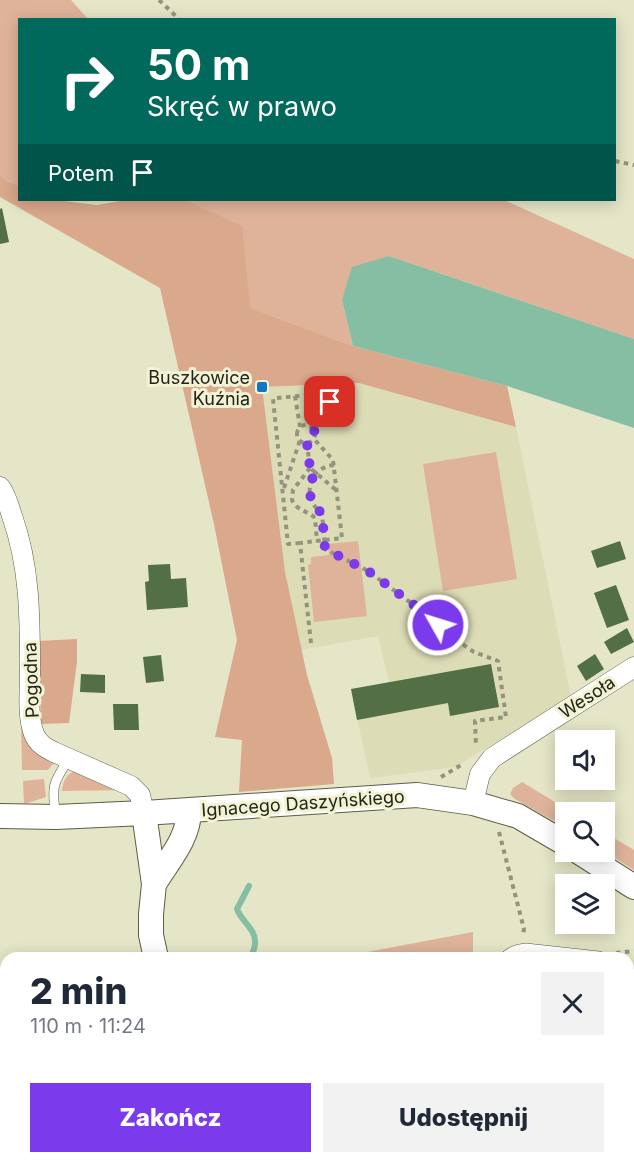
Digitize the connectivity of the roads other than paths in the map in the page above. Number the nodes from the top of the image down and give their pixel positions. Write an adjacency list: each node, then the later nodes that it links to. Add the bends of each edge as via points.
1 (0, 487): 3 (street, Pogodna, via 25,560 33,732 44,747)
2 (634, 667): 4 (street, Wesoła, via 492,758 480,774)
3 (69, 759): 6 (street, Pogodna, via 131,786 140,795); 8 (lane, via 54,786)
4 (473, 803): 5 (street, Ignacego Daszyńskiego, via 417,795); 9 (street, Ignacego Daszyńskiego, via 518,816)
5 (189, 811): 6 (street, Ignacego Daszyńskiego); 11 (street, via 184,837)
6 (144, 813): 8 (street, Ignacego Daszyńskiego); 11 (street)
7 (0, 816): 8 (street, Ignacego Daszyńskiego)
8 (56, 818)
9 (555, 838)
10 (595, 862): 12 (street)
11 (154, 884): 13 (street, via 151,936)
12 (634, 887)
13 (155, 952)
14 (511, 952): 15 (lane)
15 (556, 952)

